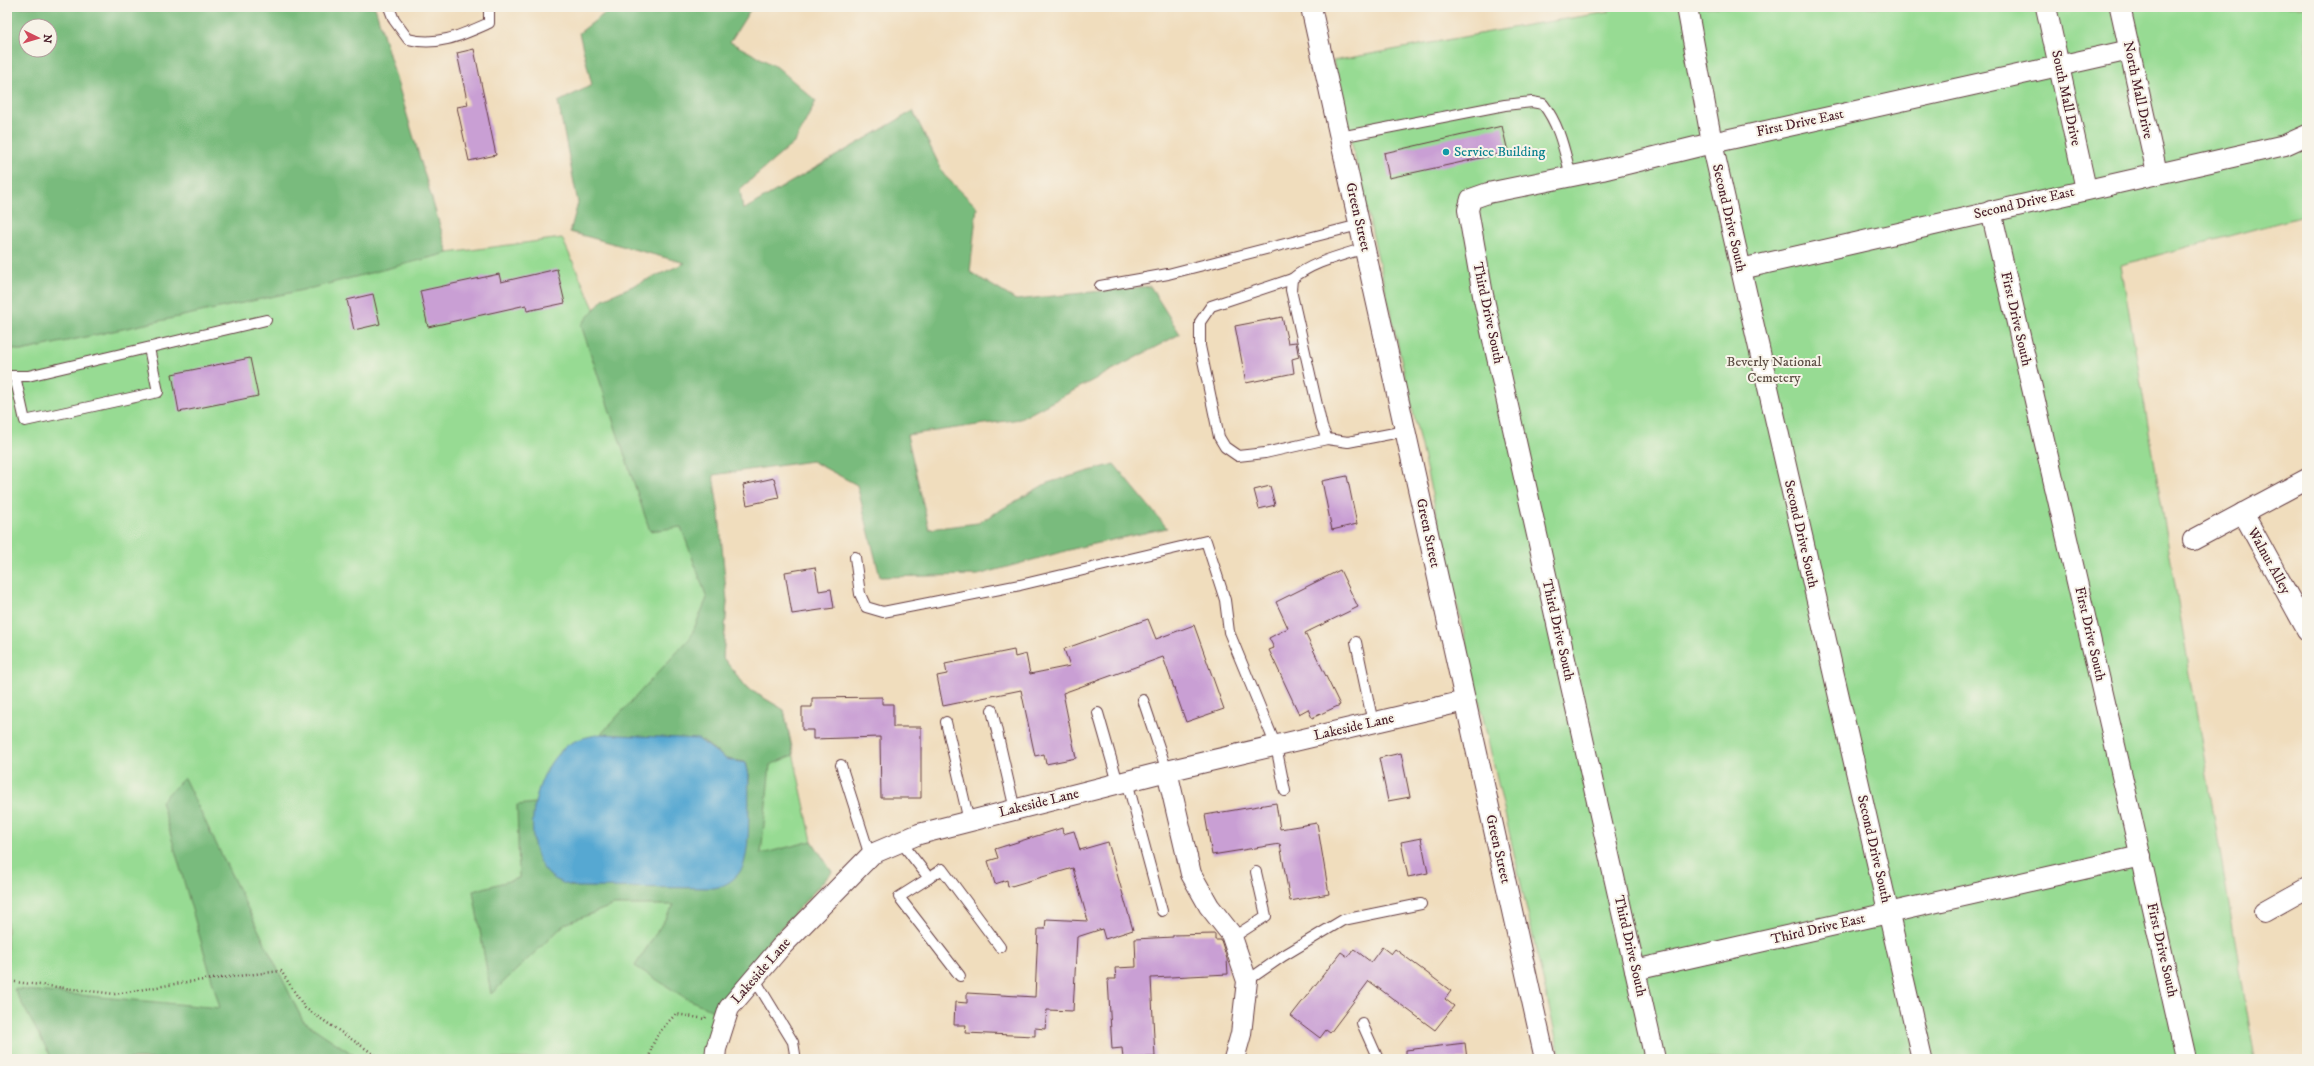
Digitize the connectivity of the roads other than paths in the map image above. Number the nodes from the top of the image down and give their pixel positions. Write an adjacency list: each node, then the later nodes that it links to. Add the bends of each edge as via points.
1 (389, 7): 2 (lane, via 394,20 408,39 423,43 458,37 489,23)
2 (489, 7)
3 (1311, 7): 10 (street, Green Street)
4 (1687, 7): 11 (street, Second Drive South)
5 (2046, 7): 8 (street, South Mall Drive)
6 (2120, 7): 7 (street, North Mall Drive)
7 (2130, 50): 8 (street, First Drive East); 12 (street, North Mall Drive)
8 (2059, 66): 11 (street, First Drive East); 14 (street, South Mall Drive)
9 (2307, 135): 12 (street, Second Drive East, via 2285,145)
10 (1340, 137): 13 (lane, via 1532,102 1543,104 1552,115); 17 (street, Green Street)
11 (1712, 143): 13 (street, First Drive East); 19 (street, Second Drive South)
12 (2156, 173): 14 (street, Second Drive East)
13 (1571, 176): 15 (street, First Drive East, via 1488,193)
14 (2086, 189): 16 (street, Second Drive East)
15 (1471, 199): 58 (street, Third Drive South, via 1468,210 1483,295)
16 (1991, 210): 19 (street, Second Drive East); 48 (street, First Drive South)
17 (1359, 225): 18 (street, Green Street); 21 (lane, via 1168,274)
18 (1365, 248): 20 (lane, via 1322,262 1300,272); 25 (street, Green Street)
19 (1740, 269): 55 (street, Second Drive South)
20 (1292, 279): 26 (lane, via 1291,290 1298,326); 26 (lane, via 1211,306 1200,322 1200,346 1219,437 1225,447 1238,456)
21 (1100, 286)
22 (266, 320): 23 (lane)
23 (149, 348): 24 (lane, via 28,376); 24 (lane, via 158,392 25,421)
24 (11, 376)
25 (1405, 431): 26 (lane, via 1348,442); 34 (street, Green Street)
26 (1327, 440)
27 (2307, 479): 28 (street)
28 (2243, 513): 29 (street); 31 (street, Walnut Alley)
29 (2194, 540)
30 (855, 557): 39 (lane, via 860,594 866,608 883,612 1020,585 1206,541 1225,600 1229,632)
31 (2307, 630)
32 (1356, 642): 38 (lane)
33 (1144, 700): 41 (lane)
34 (1465, 701): 38 (street, Lakeside Lane); 67 (street, Green Street)
35 (992, 710): 44 (lane)
36 (1098, 714): 42 (lane)
37 (946, 722): 45 (lane)
38 (1373, 723): 39 (street, Lakeside Lane)
39 (1276, 746): 41 (street, Lakeside Lane); 43 (lane)
40 (842, 766): 47 (lane)
41 (1167, 771): 42 (street, Lakeside Lane); 56 (street, via 1191,874 1209,906)
42 (1122, 782): 44 (street, Lakeside Lane); 53 (lane)
43 (1285, 791)
44 (1015, 810): 45 (street, Lakeside Lane)
45 (969, 821): 46 (street, Lakeside Lane, via 919,834)
46 (901, 842): 47 (street, Lakeside Lane); 50 (lane)
47 (870, 856): 60 (street, Lakeside Lane)
48 (2141, 856): 55 (street, Third Drive East); 70 (street, First Drive South)
49 (1256, 872): 56 (lane, via 1266,916)
50 (929, 878): 57 (lane, via 942,869); 59 (lane, via 899,897)
51 (2307, 888): 54 (street)
52 (1421, 904): 61 (lane, via 1343,920)
53 (1162, 911)
54 (2264, 912)
55 (1888, 913): 58 (street, Third Drive East); 69 (street, Second Drive South)
56 (1232, 938): 61 (street)
57 (1000, 947)
58 (1635, 970): 68 (street, Third Drive South)
59 (960, 976)
60 (754, 978): 63 (street, Lakeside Lane, via 729,1008); 64 (lane, via 793,1042 795,1054)
61 (1247, 981): 65 (street, via 1241,1034)
62 (1362, 1023): 66 (lane)
63 (715, 1059)
64 (792, 1059)
65 (1235, 1059)
66 (1378, 1059)
67 (1545, 1059)
68 (1655, 1059)
69 (1922, 1059)
70 (2186, 1059)

